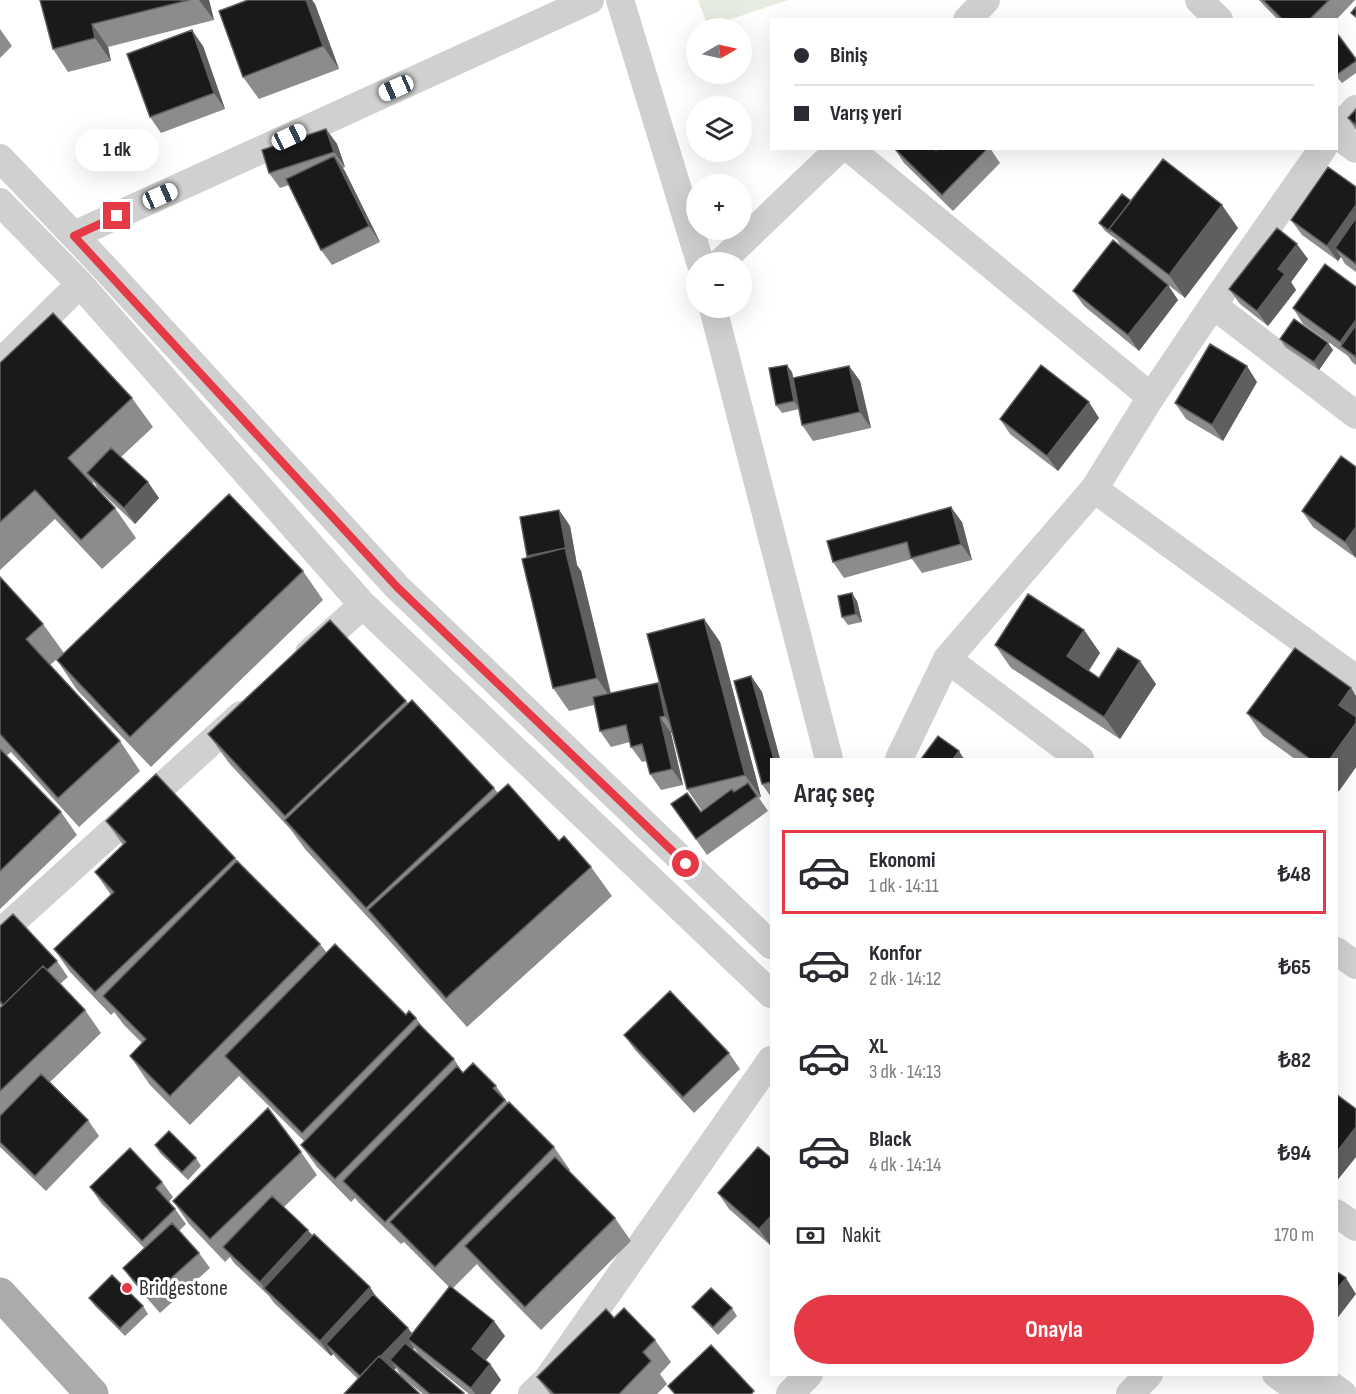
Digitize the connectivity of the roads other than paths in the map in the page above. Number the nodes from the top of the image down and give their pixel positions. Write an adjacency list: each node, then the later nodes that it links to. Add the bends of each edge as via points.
1 (590, 0): 16 (street)
2 (620, 0): 17 (street)
3 (986, 0): 5 (street)
4 (1198, 0): 6 (street)
5 (969, 18)
6 (1216, 18)
7 (1356, 109): 8 (street)
8 (1338, 130)
9 (1338, 134): 10 (street)
10 (1356, 148)
11 (838, 150): 18 (street)
12 (851, 150): 23 (street)
13 (1322, 150): 20 (street)
14 (0, 158): 16 (street)
15 (0, 202): 19 (street)
16 (74, 236): 35 (street, via 397,587)
17 (697, 252)
18 (731, 252)
19 (80, 284): 22 (street); 26 (street)
20 (1212, 305): 23 (street); 24 (street)
21 (716, 318): 31 (street)
22 (0, 363)
23 (1151, 397): 25 (street)
24 (1356, 415)
25 (1094, 489): 27 (street); 29 (street)
26 (363, 605): 28 (street); 38 (street)
27 (947, 659): 32 (street); 33 (street)
28 (292, 669)
29 (1356, 679)
30 (257, 701): 34 (street)
31 (829, 758)
32 (899, 758)
33 (1079, 758)
34 (0, 933)
35 (770, 944)
36 (1338, 952): 37 (street)
37 (1356, 965)
38 (770, 993)
39 (770, 1061): 48 (street, via 546,1381)
40 (1338, 1214): 41 (street)
41 (1356, 1227)
42 (0, 1294): 47 (main road)
43 (807, 1376): 49 (street)
44 (1147, 1376): 50 (street)
45 (1279, 1376): 51 (street)
46 (1318, 1376): 52 (street)
47 (92, 1394)
48 (532, 1394)
49 (790, 1394)
50 (1130, 1394)
51 (1304, 1394)
52 (1343, 1394)

